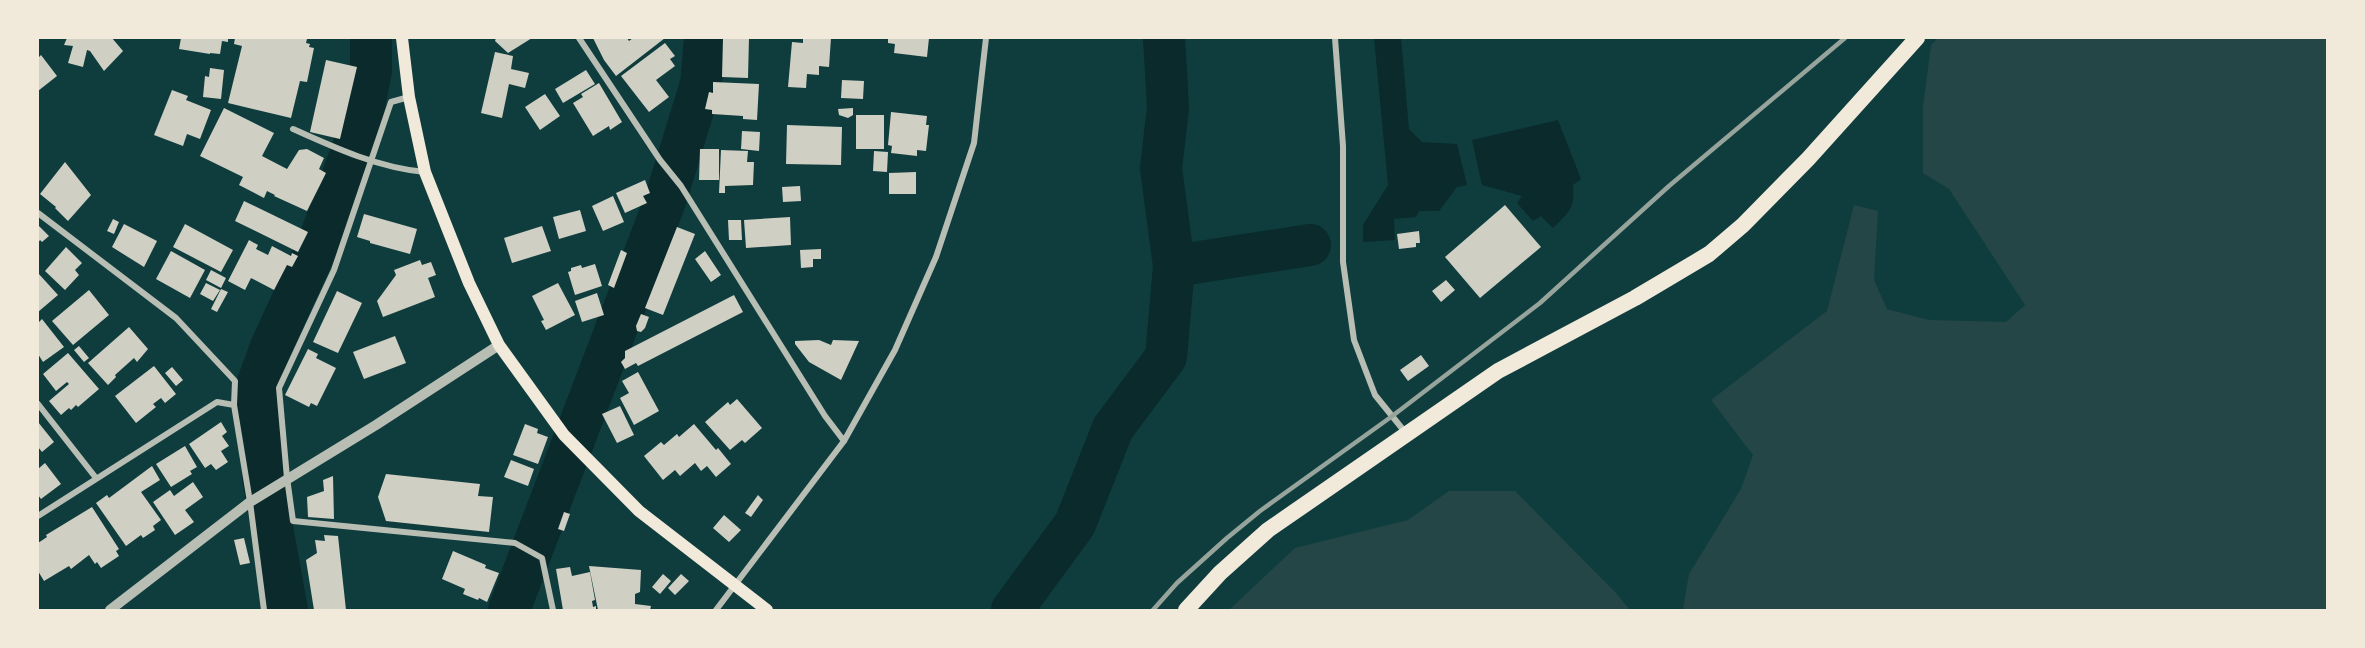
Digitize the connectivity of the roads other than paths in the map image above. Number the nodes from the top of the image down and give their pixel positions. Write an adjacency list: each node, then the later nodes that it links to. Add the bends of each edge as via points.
1 (402, 38): 6 (main road)
2 (579, 38): 15 (street, via 681,186)
3 (986, 38): 15 (street, via 974,143 936,257 895,350)
4 (1335, 38): 14 (street, via 1343,146 1343,262 1354,340 1375,395)
5 (1917, 38): 14 (highway, via 1808,159 1709,254 1498,371)
6 (409, 97): 8 (street, via 391,102); 9 (main road)
7 (293, 129): 8 (street)
8 (370, 160): 9 (street); 17 (street, via 334,270 279,388)
9 (425, 172): 11 (main road, via 469,283)
10 (38, 213): 13 (street, via 176,318 235,381)
11 (499, 345): 17 (street); 20 (main road, via 564,435 639,511)
12 (38, 404): 16 (street)
13 (234, 405): 16 (street, via 217,402); 18 (street)
14 (1408, 435): 26 (highway, via 1268,530)
15 (844, 441): 20 (street)
16 (96, 478): 19 (street)
17 (286, 478): 18 (street); 23 (street, via 293,521 515,543 542,558)
18 (250, 502): 21 (street); 22 (street)
19 (38, 516)
20 (734, 585): 24 (street); 25 (main road)
21 (110, 610)
22 (264, 610)
23 (553, 610)
24 (716, 610)
25 (766, 610)
26 (1186, 610)

